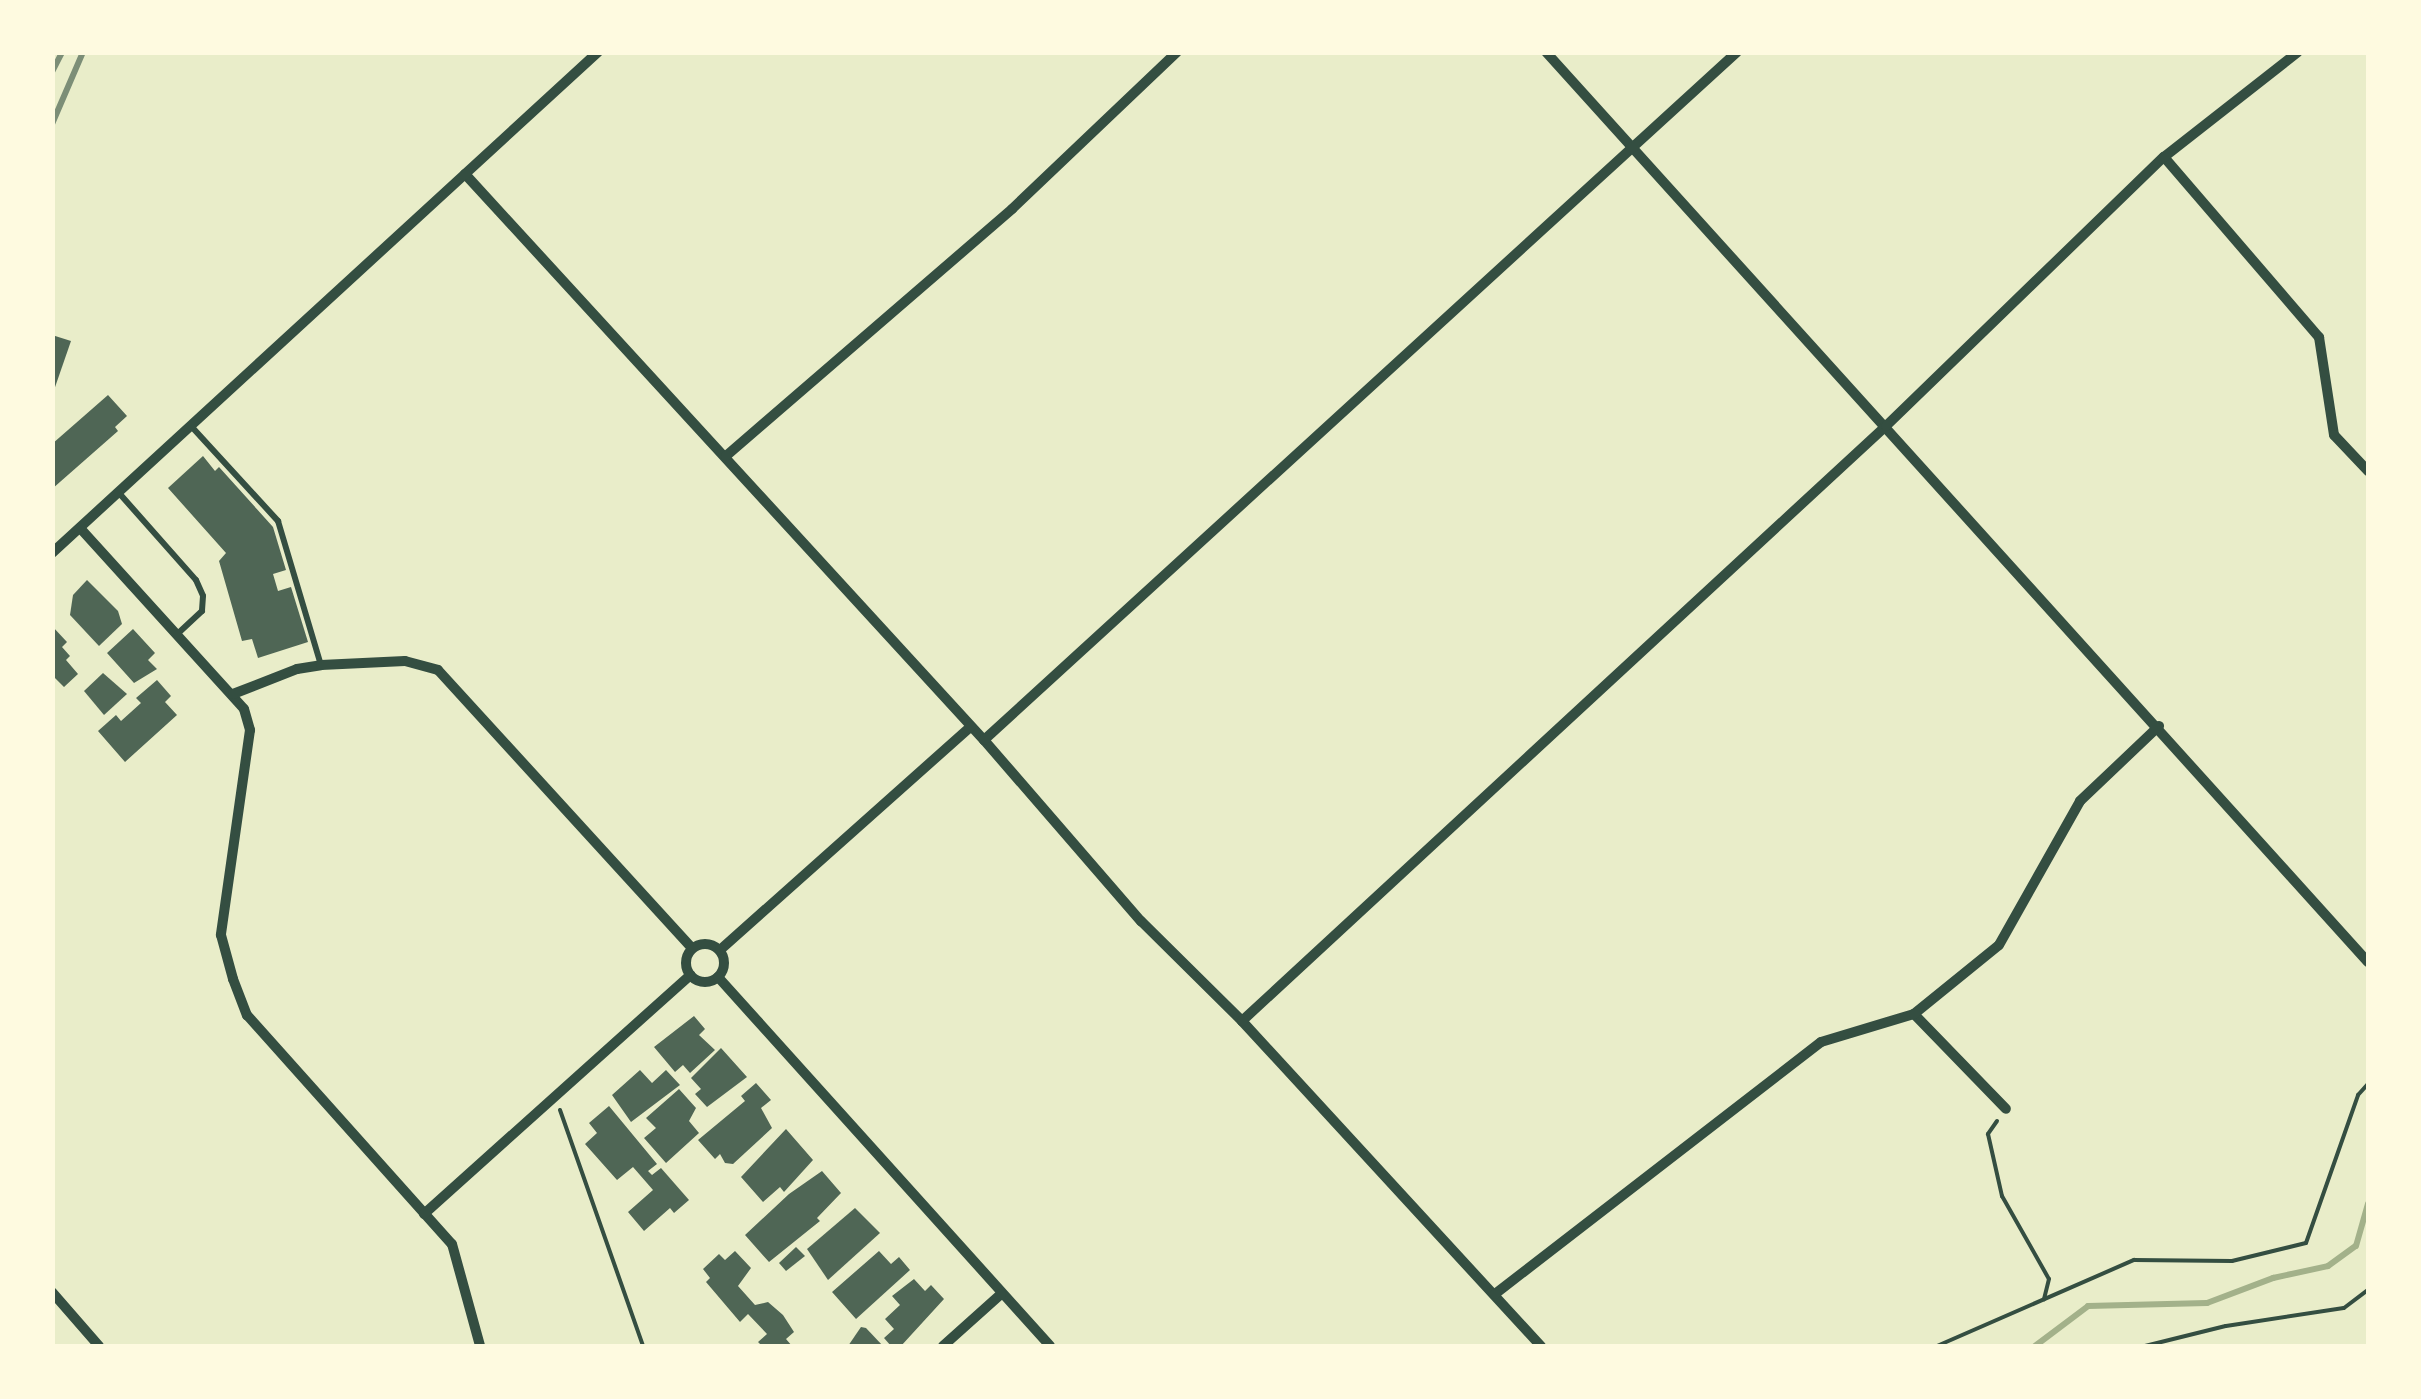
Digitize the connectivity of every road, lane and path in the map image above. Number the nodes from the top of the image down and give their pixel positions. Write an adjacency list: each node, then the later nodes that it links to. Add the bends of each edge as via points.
1 (598, 52): 8 (street)
2 (1177, 52): 11 (street, via 1012,209)
3 (1546, 52): 6 (street)
4 (1737, 52): 6 (street)
5 (2298, 52): 7 (street)
6 (1632, 149): 10 (street); 21 (street)
7 (2164, 158): 10 (street); 12 (street, via 2319,337 2334,435)
8 (465, 174): 9 (street); 11 (street)
9 (191, 426): 13 (street); 17 (lane, via 278,520)
10 (1886, 426): 20 (street); 28 (street)
11 (726, 456): 19 (street)
12 (2368, 471)
13 (119, 493): 14 (street); 16 (lane, via 203,596 202,611)
14 (80, 528): 15 (street); 16 (street)
15 (52, 553)
16 (178, 634): 18 (street)
17 (321, 665): 18 (street); 22 (street, via 405,662 438,670)
18 (234, 694): 32 (street, via 250,730 221,935 233,978 247,1014)
19 (971, 726): 21 (street); 23 (street)
20 (2159, 726): 24 (street); 27 (street, via 2080,801 1999,946)
21 (984, 740): 28 (street, via 1141,920)
22 (692, 948): 23 (street, via 707,943); 25 (street, via 686,958)
23 (720, 950): 26 (street, via 725,961)
24 (2368, 962)
25 (690, 975): 26 (street, via 701,982); 30 (street)
26 (718, 977): 35 (street)
27 (1914, 1014): 31 (street); 36 (street, via 1821,1042)
28 (1242, 1021): 36 (street)
29 (2368, 1084): 37 (path, via 2358,1095 2306,1243 2232,1261 2134,1260)
30 (555, 1099): 32 (street); 40 (path)
31 (2006, 1110): 37 (path, via 1988,1134 2002,1196 2050,1280)
32 (424, 1214): 39 (street, via 452,1244)
33 (2368, 1290): 45 (path, via 2344,1308)
34 (52, 1292): 38 (street)
35 (1001, 1294): 41 (street); 42 (street)
36 (1495, 1294): 43 (street)
37 (2044, 1299): 44 (path)
38 (99, 1346)
39 (480, 1346)
40 (643, 1346)
41 (943, 1346)
42 (1050, 1346)
43 (1540, 1346)
44 (1937, 1346)
45 (2145, 1346)

